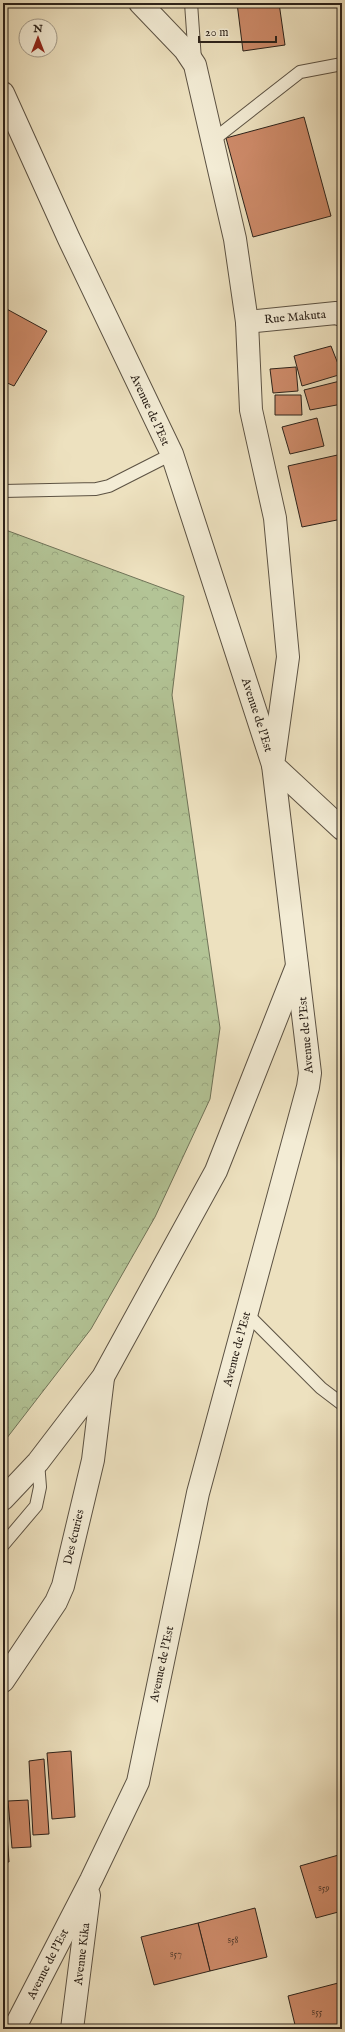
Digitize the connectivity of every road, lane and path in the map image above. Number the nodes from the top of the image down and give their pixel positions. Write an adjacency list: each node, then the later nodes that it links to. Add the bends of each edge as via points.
1 (140, 3): 4 (street)
2 (191, 3): 4 (lane)
3 (342, 64): 6 (lane, via 300,72)
4 (196, 65): 6 (street)
5 (3, 93): 9 (street, Avenue de l'Est, via 69,239)
6 (212, 140): 8 (street, via 235,239)
7 (342, 315): 8 (street, Rue Makuta, via 336,313)
8 (247, 322): 11 (street, via 251,410 275,518 288,657)
9 (172, 454): 10 (lane, via 109,486 96,489); 11 (street, Avenue de l'Est)
10 (3, 491)
11 (273, 765): 12 (street); 13 (street, Avenue de l'Est)
12 (342, 829)
13 (298, 963): 14 (street, Avenue de l'Est, via 309,1080); 15 (street, via 216,1171)
14 (247, 1314): 16 (lane, via 321,1388); 21 (street, Avenue de l'Est, via 198,1493 138,1782)
15 (103, 1377): 17 (street); 20 (street, Des écuries, via 93,1460 63,1586 56,1602)
16 (342, 1404)
17 (38, 1462): 18 (street); 19 (lane, via 40,1487 36,1506)
18 (3, 1499)
19 (3, 1545)
20 (3, 1681)
21 (91, 1880): 22 (street, Avenue de l'Est); 23 (street, Avenue Kika)
22 (14, 2029)
23 (72, 2029)

